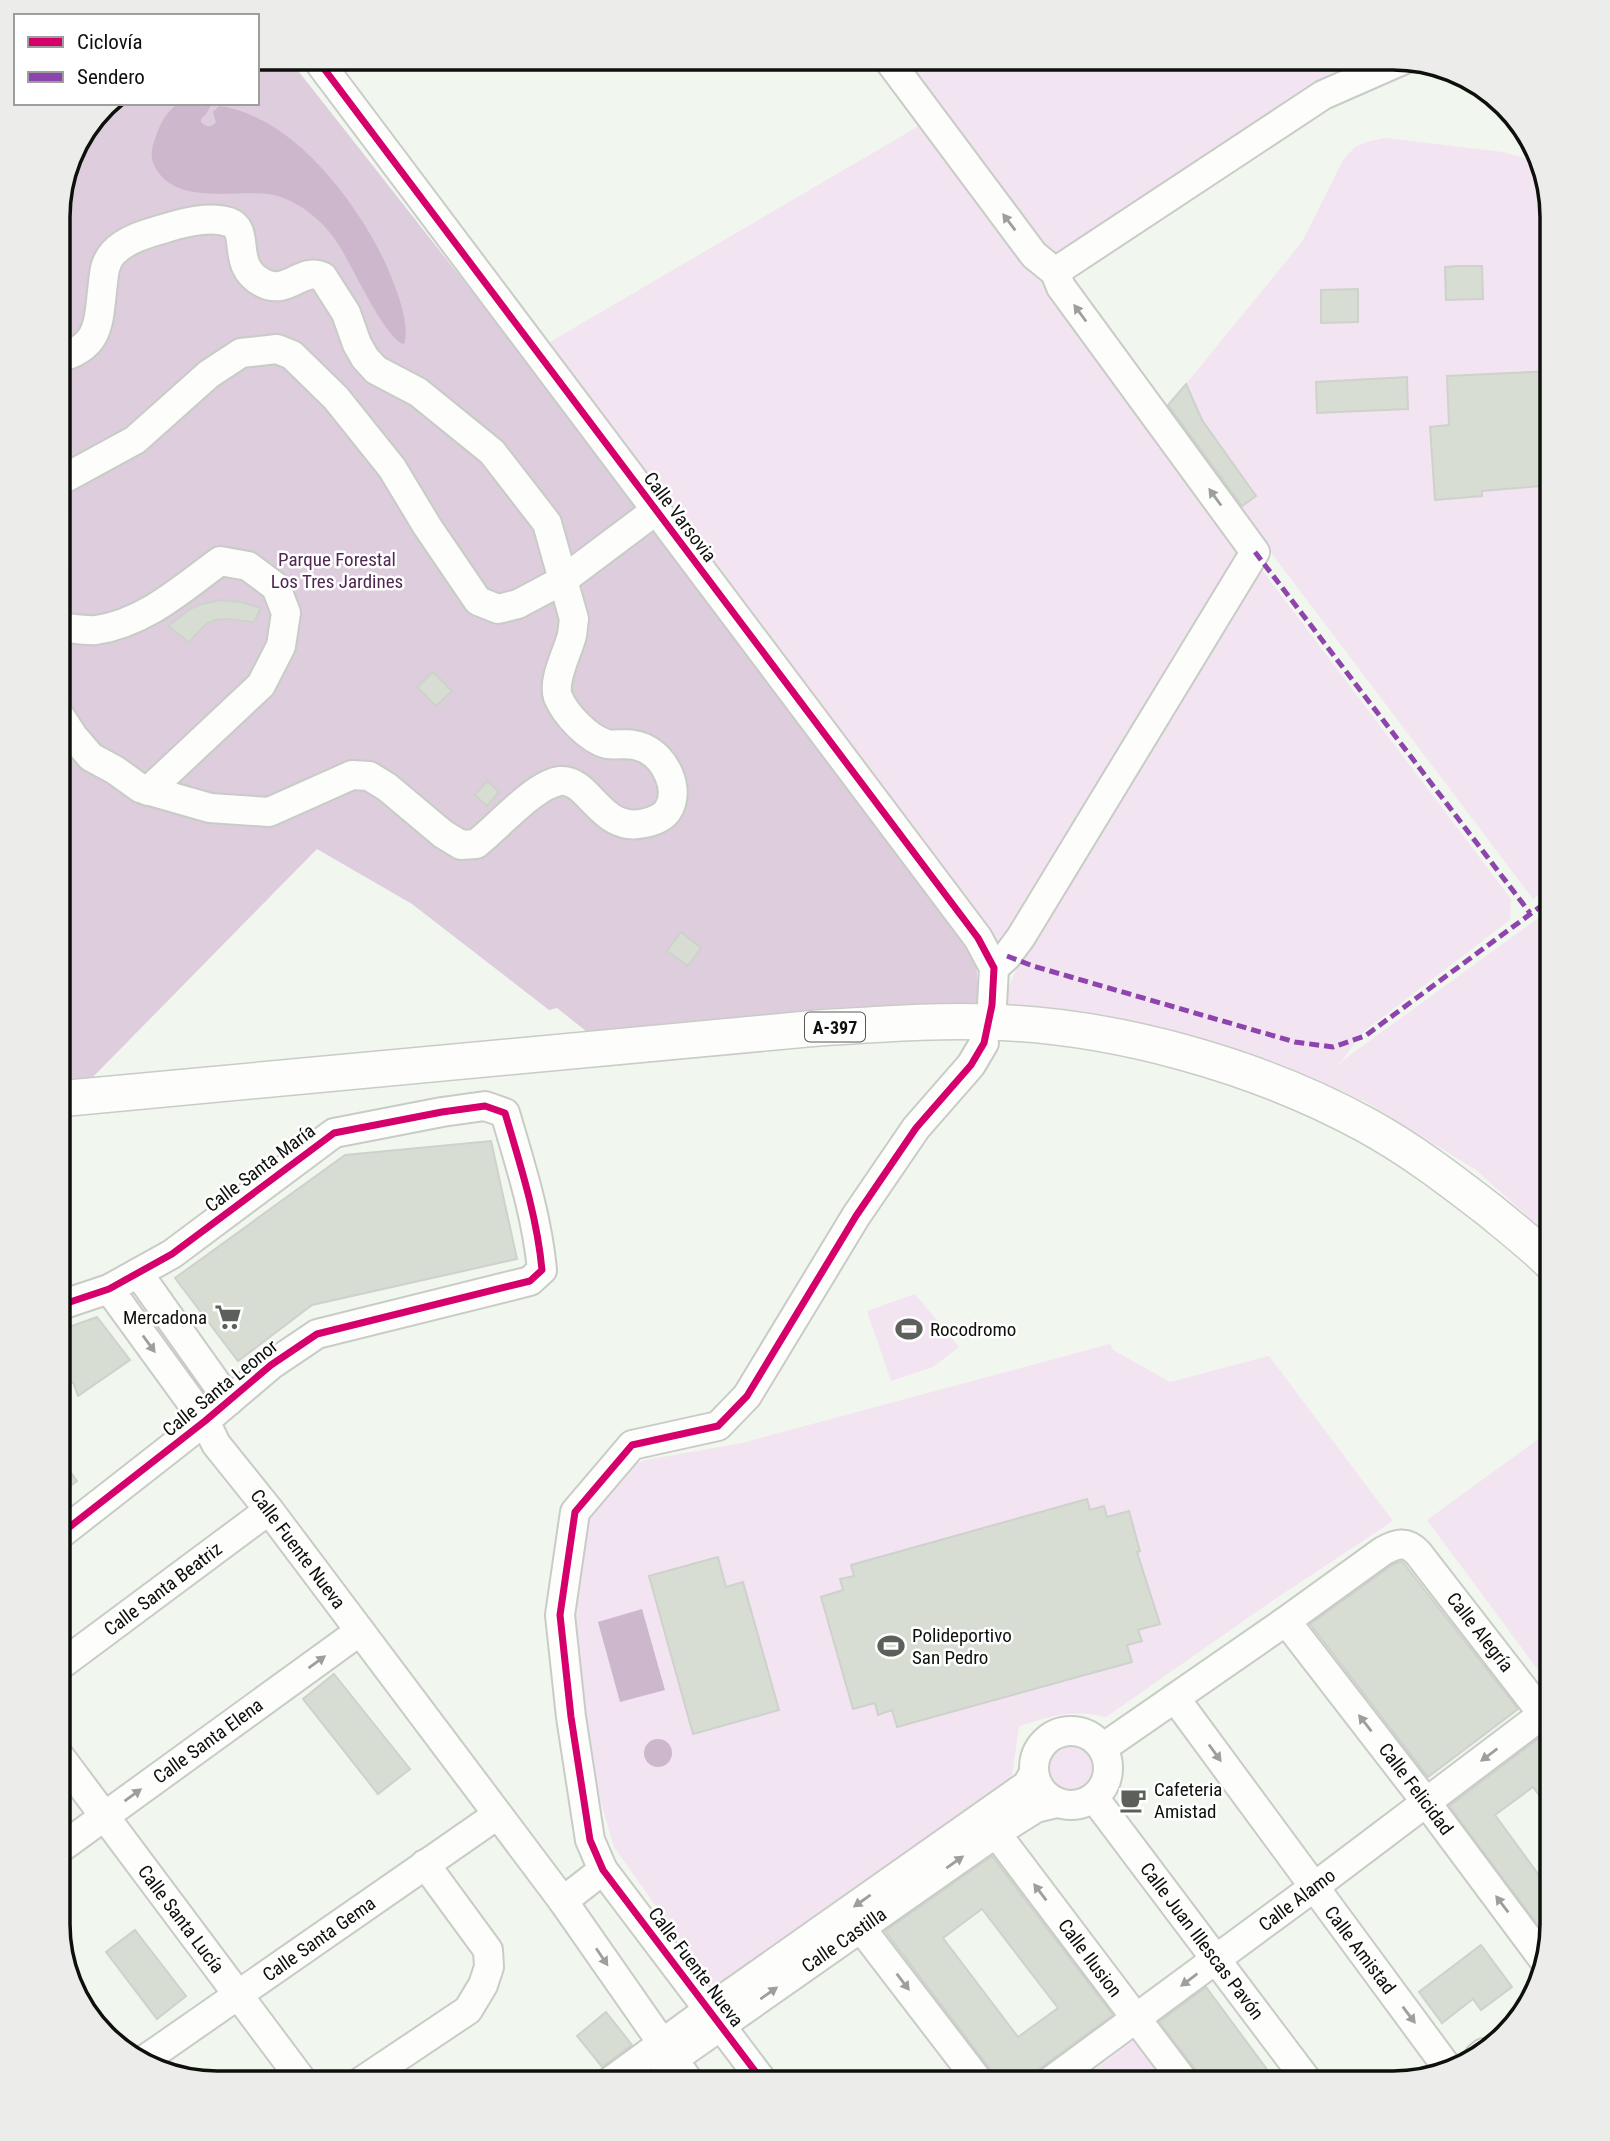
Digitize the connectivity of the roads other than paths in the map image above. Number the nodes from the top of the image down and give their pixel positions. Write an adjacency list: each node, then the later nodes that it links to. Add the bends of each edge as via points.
1 (325, 70): 7 (street, Calle Varsovia)
2 (896, 70): 4 (street, one-way to 2, via 1034,255)
3 (1380, 70): 4 (street, via 1323,95)
4 (1055, 272): 12 (street, one-way to 4, via 1027,928 1255,552 1061,287)
5 (70, 354): 8 (street, via 89,343 96,332 104,271 114,252 139,237 186,222 229,222 240,231 243,261 254,277 267,285 282,286 311,274 323,276 346,313 357,344 376,370 418,392 492,452 547,523)
6 (70, 475): 8 (street, via 135,440 209,374 241,353 277,349 292,355 352,418 391,468 478,601 498,610)
7 (655, 510): 8 (street); 12 (street, Calle Varsovia, via 978,938)
8 (563, 580): 11 (street, via 574,619 557,694 570,717 589,734 607,744 645,748 659,758 672,790 667,812 657,820 637,825 617,822 564,780 547,783 475,844 461,845 369,776 352,775 269,812 211,808)
9 (70, 628): 11 (street, via 96,630 130,620 165,603 220,561 248,566 276,587 286,612 281,646 261,685)
10 (70, 730): 11 (street, via 91,757)
11 (148, 790)
12 (995, 968): 13 (street)
13 (992, 1005)
14 (984, 1043): 42 (street, Calle Fuente Nueva, via 971,1065 916,1128 856,1216 747,1396 718,1426 632,1445 575,1512 559,1615 590,1840)
15 (70, 1098): 16 (main road, A-397, via 818,1028 988,1022 1074,1029 1147,1043 1215,1063 1307,1096 1355,1119 1414,1154)
16 (1540, 1253)
17 (542, 1270): 18 (street, Calle Santa María, via 527,1188 505,1113 485,1106 334,1133 172,1254); 21 (street, Calle Santa Leonor, via 530,1281 317,1334)
18 (138, 1273): 19 (street, Calle Santa María); 21 (street)
19 (109, 1289): 20 (street, Calle Santa María); 22 (street, Calle Fuente Nueva, one-way to 22)
20 (70, 1302)
21 (229, 1401): 22 (street, Calle Santa Leonor)
22 (205, 1421): 23 (street, Calle Fuente Nueva, via 216,1444); 24 (street, Calle Santa Leonor)
23 (269, 1510): 26 (street, Calle Fuente Nueva); 27 (street, Calle Santa Beatriz)
24 (70, 1527)
25 (1286, 1622): 28 (street); 29 (street, Calle Alegría, via 1382,1551 1397,1544 1409,1545); 35 (street, Calle Felicidad, one-way to 25)
26 (359, 1631): 37 (street, Calle Fuente Nueva); 38 (street, Calle Santa Elena, one-way to 26)
27 (70, 1658)
28 (1175, 1698): 31 (street); 43 (street, Calle Amistad, one-way to 43)
29 (1540, 1710)
30 (1540, 1725): 35 (street, Calle Alamo, one-way to 35)
31 (1104, 1747): 33 (street, via 1082,1732 1062,1732 1040,1747); 34 (street, via 1108,1775)
32 (70, 1770): 38 (street, Calle Santa Lucía)
33 (1034, 1773): 36 (street, via 1039,1790); 49 (street, one-way to 49, via 1027,1785)
34 (1095, 1799): 36 (street, via 1083,1804); 47 (street, Calle Juan Illescas Pavón)
35 (1426, 1802): 43 (street, Calle Alamo); 46 (street, Calle Felicidad, one-way to 35)
36 (1057, 1803): 39 (street, Calle Castilla, via 1035,1808)
37 (498, 1815): 41 (street, Calle Santa Gema); 44 (street, Calle Fuente Nueva)
38 (104, 1816): 40 (street, Calle Santa Elena); 48 (street, Calle Santa Lucía)
39 (996, 1833): 45 (street, Calle Castilla, one-way to 39); 50 (street, Calle Ilusion, one-way to 39)
40 (70, 1841)
41 (425, 1864): 48 (street, Calle Santa Gema); 55 (street, via 488,1950 489,1967 468,2010)
42 (603, 1870): 44 (street); 49 (street, Calle Fuente Nueva)
43 (1314, 1887): 47 (street, Calle Alamo); 52 (street, Calle Amistad, one-way to 52)
44 (563, 1901): 53 (street, Calle Fuente Nueva, one-way to 53)
45 (861, 1928): 49 (street, Calle Castilla, one-way to 45); 59 (street, one-way to 59)
46 (1537, 1951)
47 (1217, 1959): 50 (street, Calle Alamo, one-way to 50); 62 (street, Calle Juan Illescas Pavón)
48 (239, 1996): 51 (street, Calle Santa Gema); 54 (street, Calle Santa Lucía)
49 (715, 2019): 53 (street); 58 (street, Calle Fuente Nueva)
50 (1136, 2020): 60 (street, Calle Alamo); 61 (street, Calle Ilusion)
51 (151, 2055)
52 (1443, 2062)
53 (675, 2063): 56 (street); 57 (street)
54 (295, 2071)
55 (377, 2071)
56 (648, 2071)
57 (654, 2071)
58 (755, 2071)
59 (971, 2071)
60 (1065, 2071)
61 (1176, 2071)
62 (1300, 2071)

